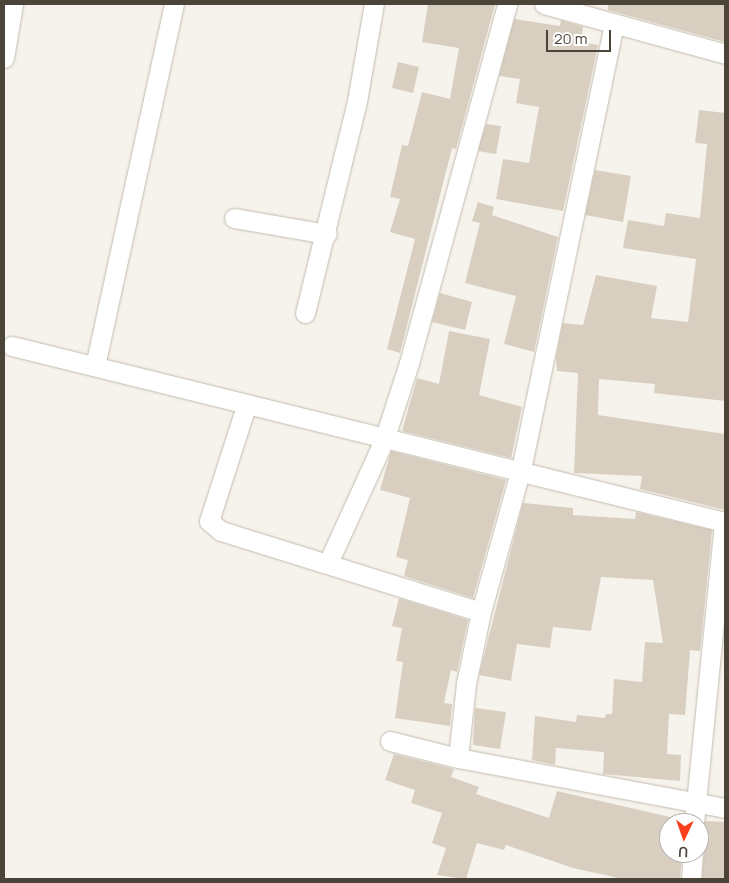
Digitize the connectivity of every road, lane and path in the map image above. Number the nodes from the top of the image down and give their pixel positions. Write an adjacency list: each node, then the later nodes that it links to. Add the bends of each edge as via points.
1 (13, 4): 8 (street)
2 (174, 4): 13 (street)
3 (374, 4): 10 (street)
4 (507, 4): 15 (street, via 409,363)
5 (544, 4): 6 (street)
6 (607, 16): 7 (street); 16 (street)
7 (725, 54)
8 (4, 58)
9 (234, 218): 10 (street)
10 (327, 234): 11 (street)
11 (305, 313)
12 (12, 346): 13 (street)
13 (95, 366): 14 (street)
14 (246, 406): 15 (street); 18 (street, via 209,521 221,530)
15 (384, 440): 16 (street); 18 (street)
16 (520, 472): 17 (street); 19 (street)
17 (724, 522): 22 (street)
18 (328, 563): 19 (street)
19 (481, 612): 21 (street, via 466,684)
20 (390, 741): 21 (street)
21 (458, 758): 22 (street)
22 (695, 802): 23 (street); 24 (street)
23 (725, 808)
24 (694, 813)
25 (693, 863): 26 (street)
26 (692, 879)

